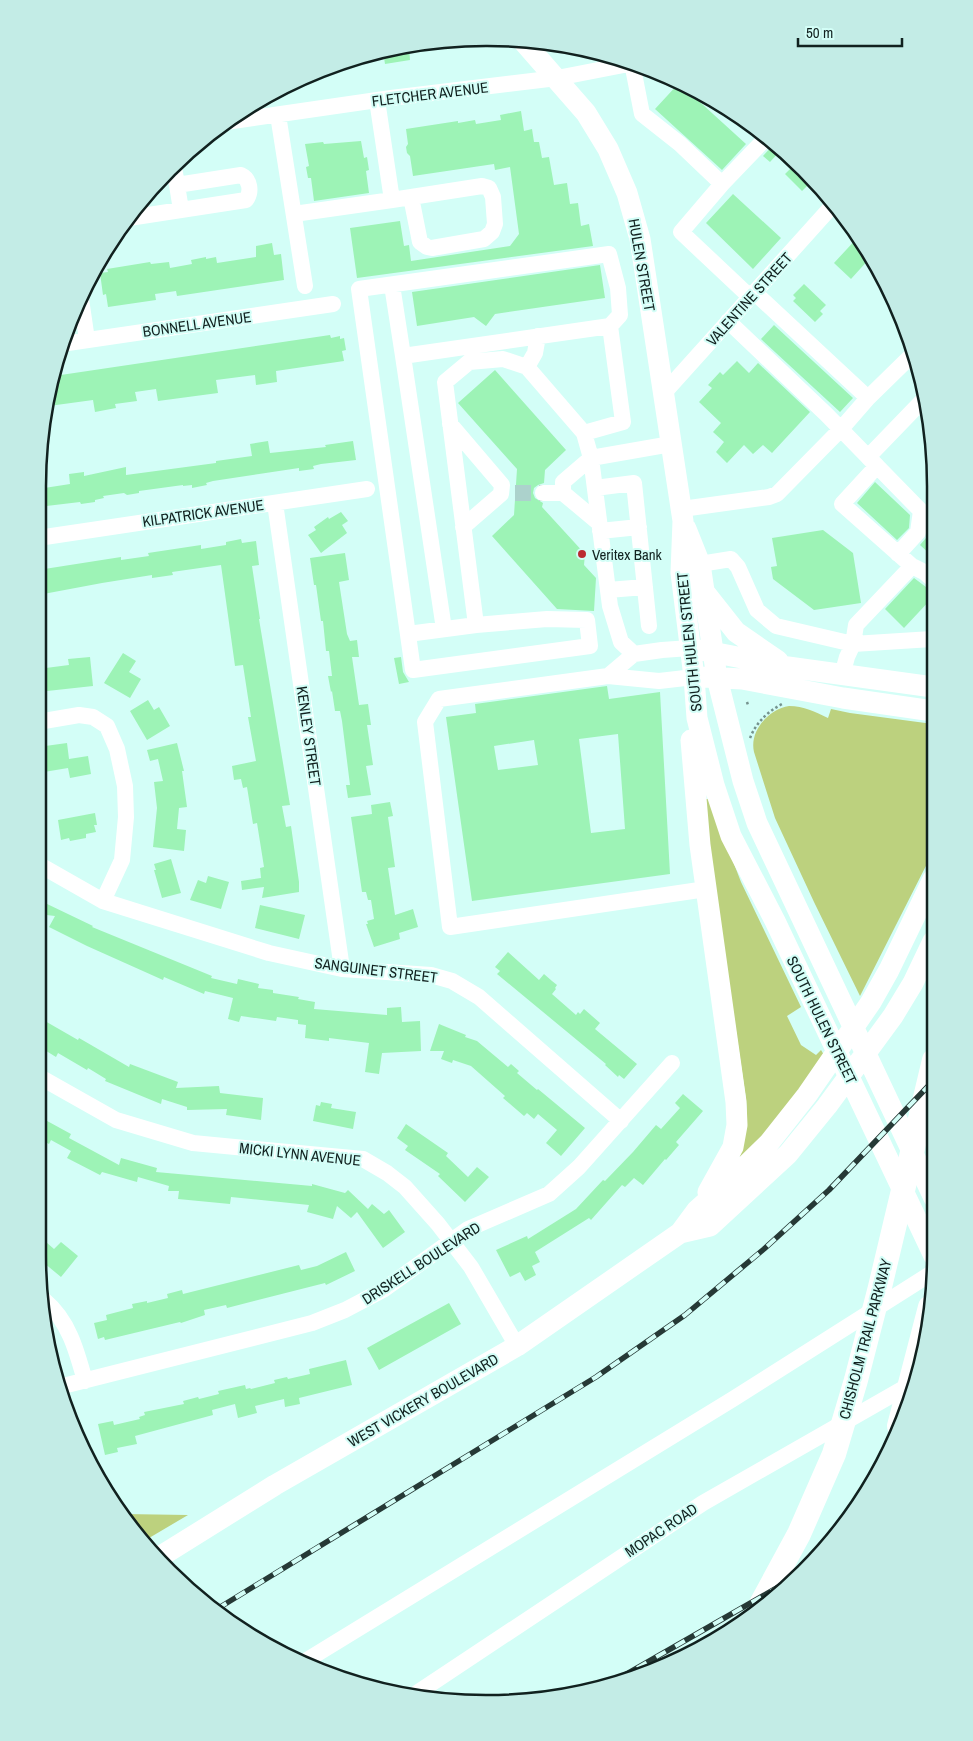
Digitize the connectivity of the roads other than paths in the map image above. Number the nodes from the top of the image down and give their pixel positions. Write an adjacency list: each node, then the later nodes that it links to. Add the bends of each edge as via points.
1 (530, 49): 4 (main road, HULEN STREET)
2 (616, 66): 4 (street, FLETCHER AVENUE)
3 (635, 72): 10 (street, via 642,114)
4 (557, 78): 5 (street, FLETCHER AVENUE); 31 (main road, HULEN STREET, via 599,134 627,192 640,239)
5 (377, 100): 6 (street, FLETCHER AVENUE); 13 (street)
6 (278, 115): 7 (street, FLETCHER AVENUE); 16 (street)
7 (242, 120)
8 (762, 143): 10 (street)
9 (175, 175): 11 (street)
10 (722, 184): 20 (street, via 681,232)
11 (177, 185): 14 (street); 14 (street, via 241,175 248,181 250,193 246,200)
12 (411, 197): 12 (street, via 482,186 489,188 495,224 492,232 484,239 427,247 420,242); 13 (street)
13 (392, 200): 16 (street)
14 (181, 210): 17 (street)
15 (829, 210): 20 (street, VALENTINE STREET)
16 (294, 214): 19 (street)
17 (138, 217)
18 (392, 285): 24 (street, via 609,254 618,288 620,315); 28 (street); 62 (street, via 359,289)
19 (305, 286)
20 (752, 295): 23 (street, VALENTINE STREET); 32 (street)
21 (333, 304): 26 (street, BONNELL AVENUE)
22 (83, 312): 26 (street)
23 (728, 321): 31 (street, VALENTINE STREET); 35 (street)
24 (610, 326): 25 (street); 36 (street, via 623,422)
25 (538, 336): 28 (street); 30 (street, via 535,353)
26 (87, 340): 27 (street, BONNELL AVENUE)
27 (71, 342)
28 (403, 356): 61 (street)
29 (908, 359): 32 (street)
30 (527, 367): 34 (street, via 503,359 469,362 445,382); 36 (street)
31 (664, 393): 37 (main road, HULEN STREET)
32 (868, 398): 35 (street)
33 (919, 405): 39 (street)
34 (450, 424): 46 (street); 46 (street, via 508,493)
35 (840, 429): 39 (street); 45 (street, via 777,494)
36 (584, 433): 38 (street)
37 (672, 444): 38 (street); 45 (main road, HULEN STREET)
38 (591, 458): 40 (street); 43 (street, via 563,482)
39 (873, 458): 50 (street, via 921,511 918,532); 50 (street, via 842,504)
40 (595, 488): 47 (street); 48 (street, via 634,483)
41 (367, 489): 44 (street, KILPATRICK AVENUE)
42 (543, 493): 43 (street)
43 (563, 493): 47 (street)
44 (275, 503): 49 (street, KILPATRICK AVENUE); 81 (street, KENLEY STREET)
45 (683, 515): 51 (main road, SOUTH HULEN STREET); 65 (main road, SOUTH HULEN STREET, via 681,573)
46 (463, 527): 59 (street)
47 (600, 527): 48 (street); 55 (street)
48 (638, 527): 54 (street)
49 (46, 537)
50 (898, 554): 52 (street)
51 (700, 564): 56 (main road, SOUTH HULEN STREET); 64 (street, via 731,559 738,567 757,610 776,626)
52 (912, 566): 53 (street); 64 (street, via 856,625)
53 (927, 575)
54 (645, 587): 55 (street); 60 (street)
55 (608, 590): 57 (street)
56 (704, 591): 66 (main road, SOUTH HULEN STREET); 68 (main road, via 736,632)
57 (613, 612): 58 (street); 67 (street, via 622,642)
58 (587, 620): 59 (street); 62 (street, via 590,646 413,670)
59 (476, 625): 61 (street)
60 (649, 626)
61 (444, 629): 62 (street)
62 (408, 634)
63 (927, 639): 64 (street)
64 (853, 644): 69 (street)
65 (690, 648): 66 (main road); 67 (street); 71 (main road, SOUTH HULEN STREET)
66 (713, 652): 68 (main road); 72 (main road, SOUTH HULEN STREET)
67 (634, 654): 70 (street)
68 (788, 667): 69 (main road)
69 (842, 675): 73 (main road)
70 (608, 676): 71 (street, via 659,681); 77 (street, via 439,699 425,722 450,927)
71 (694, 678): 72 (main road); 77 (main road, via 689,716); 89 (main road, SOUTH HULEN STREET, via 701,735 731,836)
72 (717, 678): 74 (main road); 86 (main road, SOUTH HULEN STREET, via 757,823)
73 (927, 686)
74 (927, 710)
75 (46, 721): 79 (street, via 79,715 93,717 107,726 117,749 125,786 126,817 122,860)
76 (46, 868): 79 (street, SANGUINET STREET)
77 (706, 889): 87 (main road, via 737,1124 733,1147)
78 (927, 892): 87 (main road, WEST VICKERY BOULEVARD, via 890,970 807,1095 769,1143)
79 (103, 900): 81 (street, SANGUINET STREET, via 268,953)
80 (927, 954): 88 (main road, WEST VICKERY BOULEVARD, via 893,1016 788,1154 710,1226)
81 (342, 969): 85 (street, SANGUINET STREET, via 431,975 452,981 479,996)
82 (672, 1063): 85 (street, DRISKELL BOULEVARD)
83 (46, 1081): 90 (street, MICKI LYNN AVENUE, via 116,1120 193,1143 363,1159 406,1187)
84 (927, 1089): 98 (highway, CHISHOLM TRAIL PARKWAY, via 880,1287 834,1454 799,1534)
85 (621, 1121): 90 (street, DRISKELL BOULEVARD, via 549,1194 468,1229)
86 (927, 1183)
87 (698, 1210): 88 (main road, WEST VICKERY BOULEVARD)
88 (680, 1233): 93 (main road, WEST VICKERY BOULEVARD)
89 (927, 1241)
90 (452, 1242): 93 (street, MICKI LYNN AVENUE, via 471,1267); 94 (street, DRISKELL BOULEVARD, via 383,1290 312,1323)
91 (926, 1276): 99 (street, via 741,1394)
92 (49, 1306): 94 (street, via 66,1326)
93 (517, 1346): 97 (main road, WEST VICKERY BOULEVARD, via 275,1485)
94 (84, 1381): 95 (street, DRISKELL BOULEVARD)
95 (67, 1385)
96 (906, 1387): 100 (street, MOPAC ROAD, via 703,1503)
97 (164, 1554)
98 (766, 1594)
99 (311, 1658)
100 (422, 1690)

